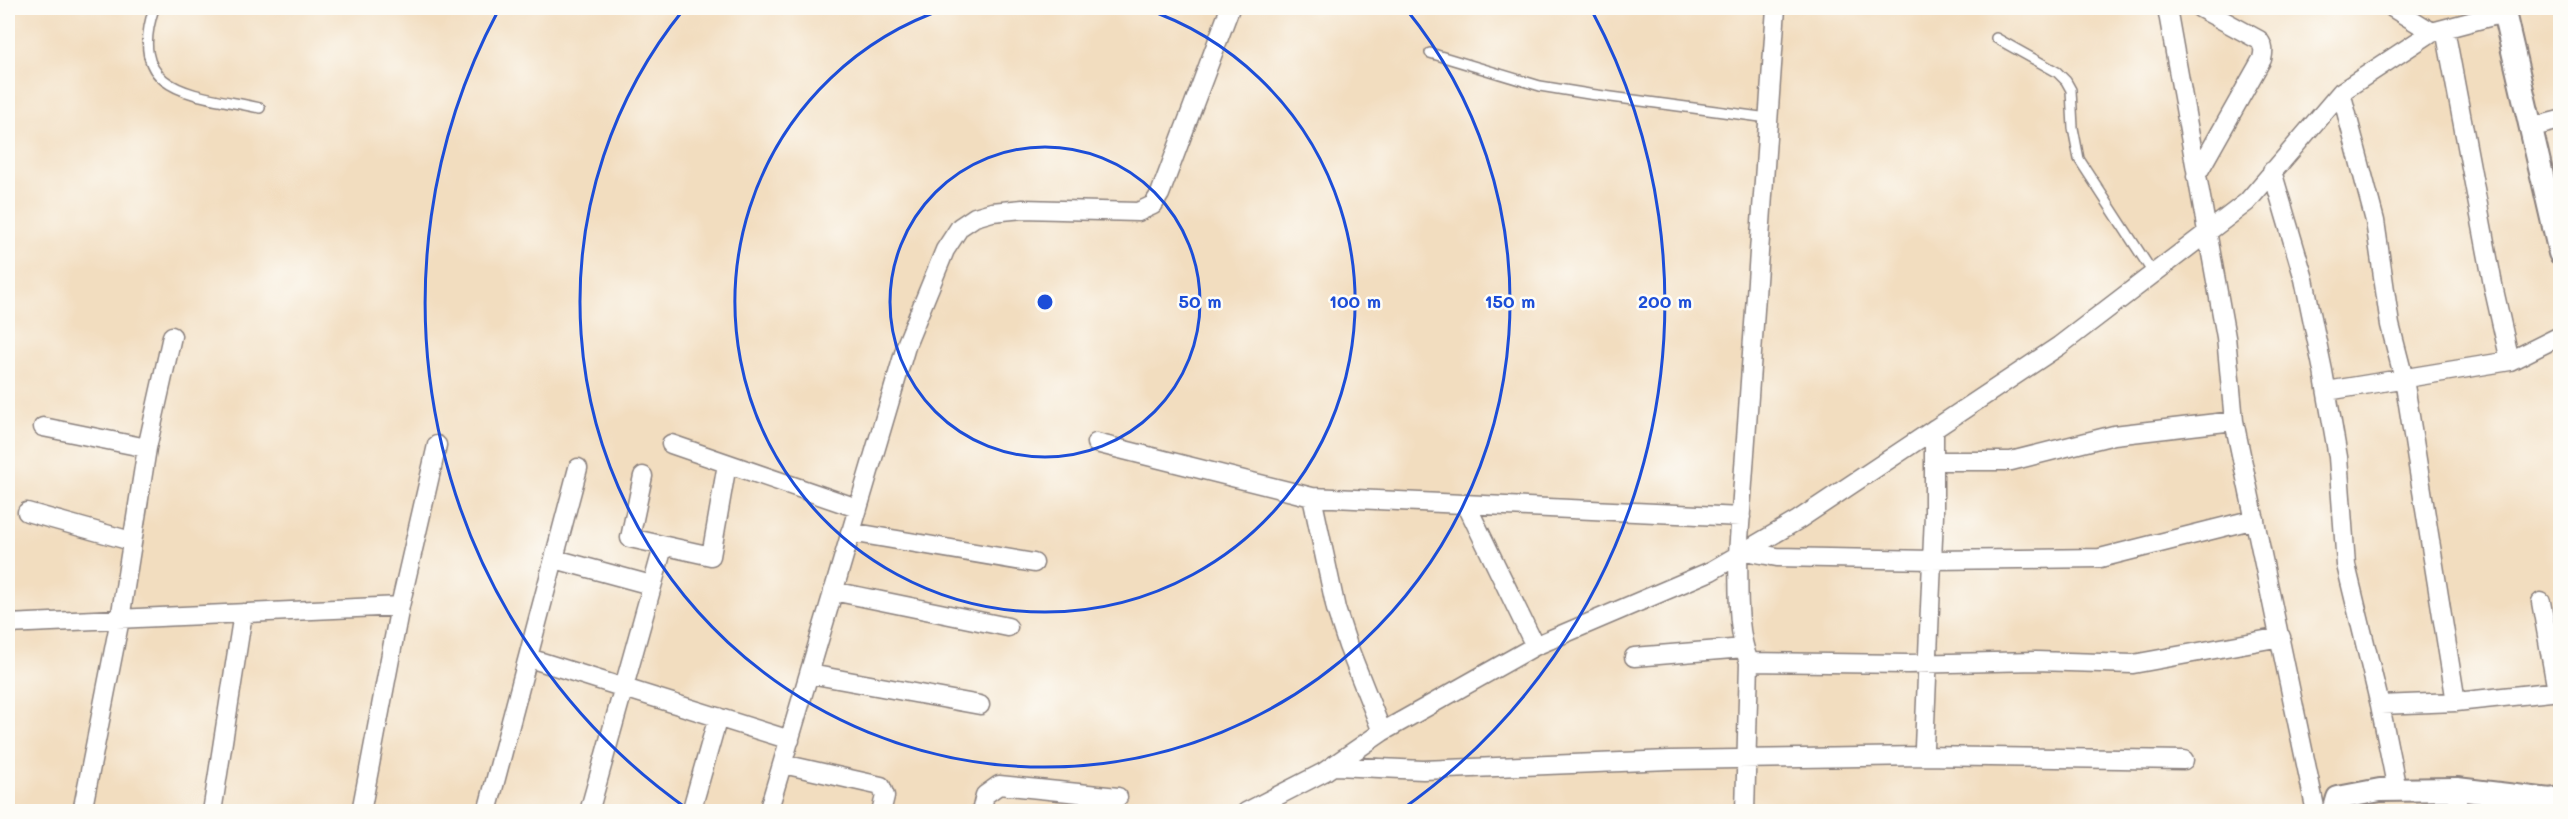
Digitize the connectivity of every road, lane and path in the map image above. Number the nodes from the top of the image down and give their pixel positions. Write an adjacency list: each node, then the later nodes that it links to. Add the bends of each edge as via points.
1 (154, 8): 12 (lane, via 148,56 164,82 190,93)
2 (1230, 8): 39 (street, via 1153,205 1138,212 992,212 960,227 945,250 908,343)
3 (1776, 8): 13 (street)
4 (2167, 8): 17 (street)
5 (2200, 8): 17 (street, via 2259,40 2264,52)
6 (2393, 8): 8 (street)
7 (2503, 10): 8 (street); 15 (street)
8 (2438, 31): 11 (street); 23 (street)
9 (1996, 38): 20 (lane, via 2066,81 2071,90 2079,159)
10 (1430, 53): 13 (lane, via 1540,86)
11 (2341, 92): 16 (street); 24 (street, via 2375,221 2390,325)
12 (260, 108)
13 (1768, 118): 41 (street)
14 (2560, 120): 15 (street)
15 (2529, 128): 19 (street)
16 (2272, 171): 18 (street, via 2247,202); 25 (street, via 2304,279)
17 (2196, 176): 18 (street)
18 (2206, 232): 20 (street); 26 (street, via 2226,337)
19 (2560, 253)
20 (2153, 273): 28 (street, via 2060,346)
21 (172, 336): 32 (street)
22 (2560, 336): 23 (street)
23 (2510, 361): 24 (street)
24 (2404, 379): 25 (street); 67 (street)
25 (2327, 391): 69 (street, via 2338,457 2346,565)
26 (2234, 421): 33 (street, via 2114,435 2011,461); 42 (street)
27 (42, 427): 32 (street)
28 (1934, 429): 33 (street); 46 (street)
29 (1096, 443): 37 (street)
30 (670, 444): 34 (street)
31 (437, 445): 53 (street)
32 (147, 448): 44 (street)
33 (1934, 461): 48 (street)
34 (727, 465): 39 (street); 45 (street, via 711,556)
35 (578, 468): 47 (street)
36 (643, 476): 45 (street, via 630,538)
37 (1312, 497): 38 (street); 71 (street, via 1336,609)
38 (1466, 504): 41 (street); 59 (street)
39 (857, 508): 43 (street)
40 (27, 512): 44 (street)
41 (1741, 517): 46 (street)
42 (2256, 519): 48 (street, via 2100,558); 58 (street)
43 (850, 532): 49 (street); 51 (street)
44 (131, 541): 55 (street)
45 (663, 547): 50 (street)
46 (1742, 553): 48 (street); 59 (street, via 1711,571); 60 (street, via 1739,595)
47 (555, 559): 50 (street); 62 (street)
48 (1932, 560): 63 (street)
49 (1034, 563)
50 (651, 585): 65 (street)
51 (833, 591): 57 (street); 64 (street)
52 (2541, 602): 66 (street)
53 (400, 606): 54 (street); 84 (street)
54 (243, 613): 55 (street); 83 (street)
55 (120, 620): 56 (street); 82 (street)
56 (8, 624)
57 (1008, 627)
58 (2281, 637): 63 (street, via 2133,664); 93 (street)
59 (1535, 646): 71 (street)
60 (1746, 655): 61 (street); 63 (street); 75 (street)
61 (1634, 657)
62 (529, 658): 65 (street); 85 (street)
63 (1926, 663): 73 (street)
64 (810, 674): 68 (street); 72 (street)
65 (622, 687): 70 (street); 86 (street)
66 (2559, 691): 67 (street)
67 (2456, 702): 69 (street)
68 (980, 705)
69 (2380, 705): 79 (street)
70 (717, 717): 72 (street); 87 (street)
71 (1382, 732): 77 (street)
72 (790, 740): 76 (street)
73 (1921, 756): 74 (street); 75 (street)
74 (2184, 760)
75 (1746, 761): 77 (street, via 1670,760 1423,770); 92 (street)
76 (783, 764): 88 (street); 89 (street, via 881,786 885,796)
77 (1336, 766): 91 (street)
78 (2457, 789): 79 (street); 81 (street); 95 (street)
79 (2397, 790): 94 (street, via 2338,798)
80 (1118, 797): 90 (street, via 999,785 985,795)
81 (2554, 803)
82 (82, 812)
83 (212, 812)
84 (361, 812)
85 (487, 812)
86 (589, 812)
87 (691, 812)
88 (768, 812)
89 (881, 812)
90 (981, 812)
91 (1246, 812)
92 (1744, 812)
93 (2316, 812)
94 (2334, 812)
95 (2457, 812)

